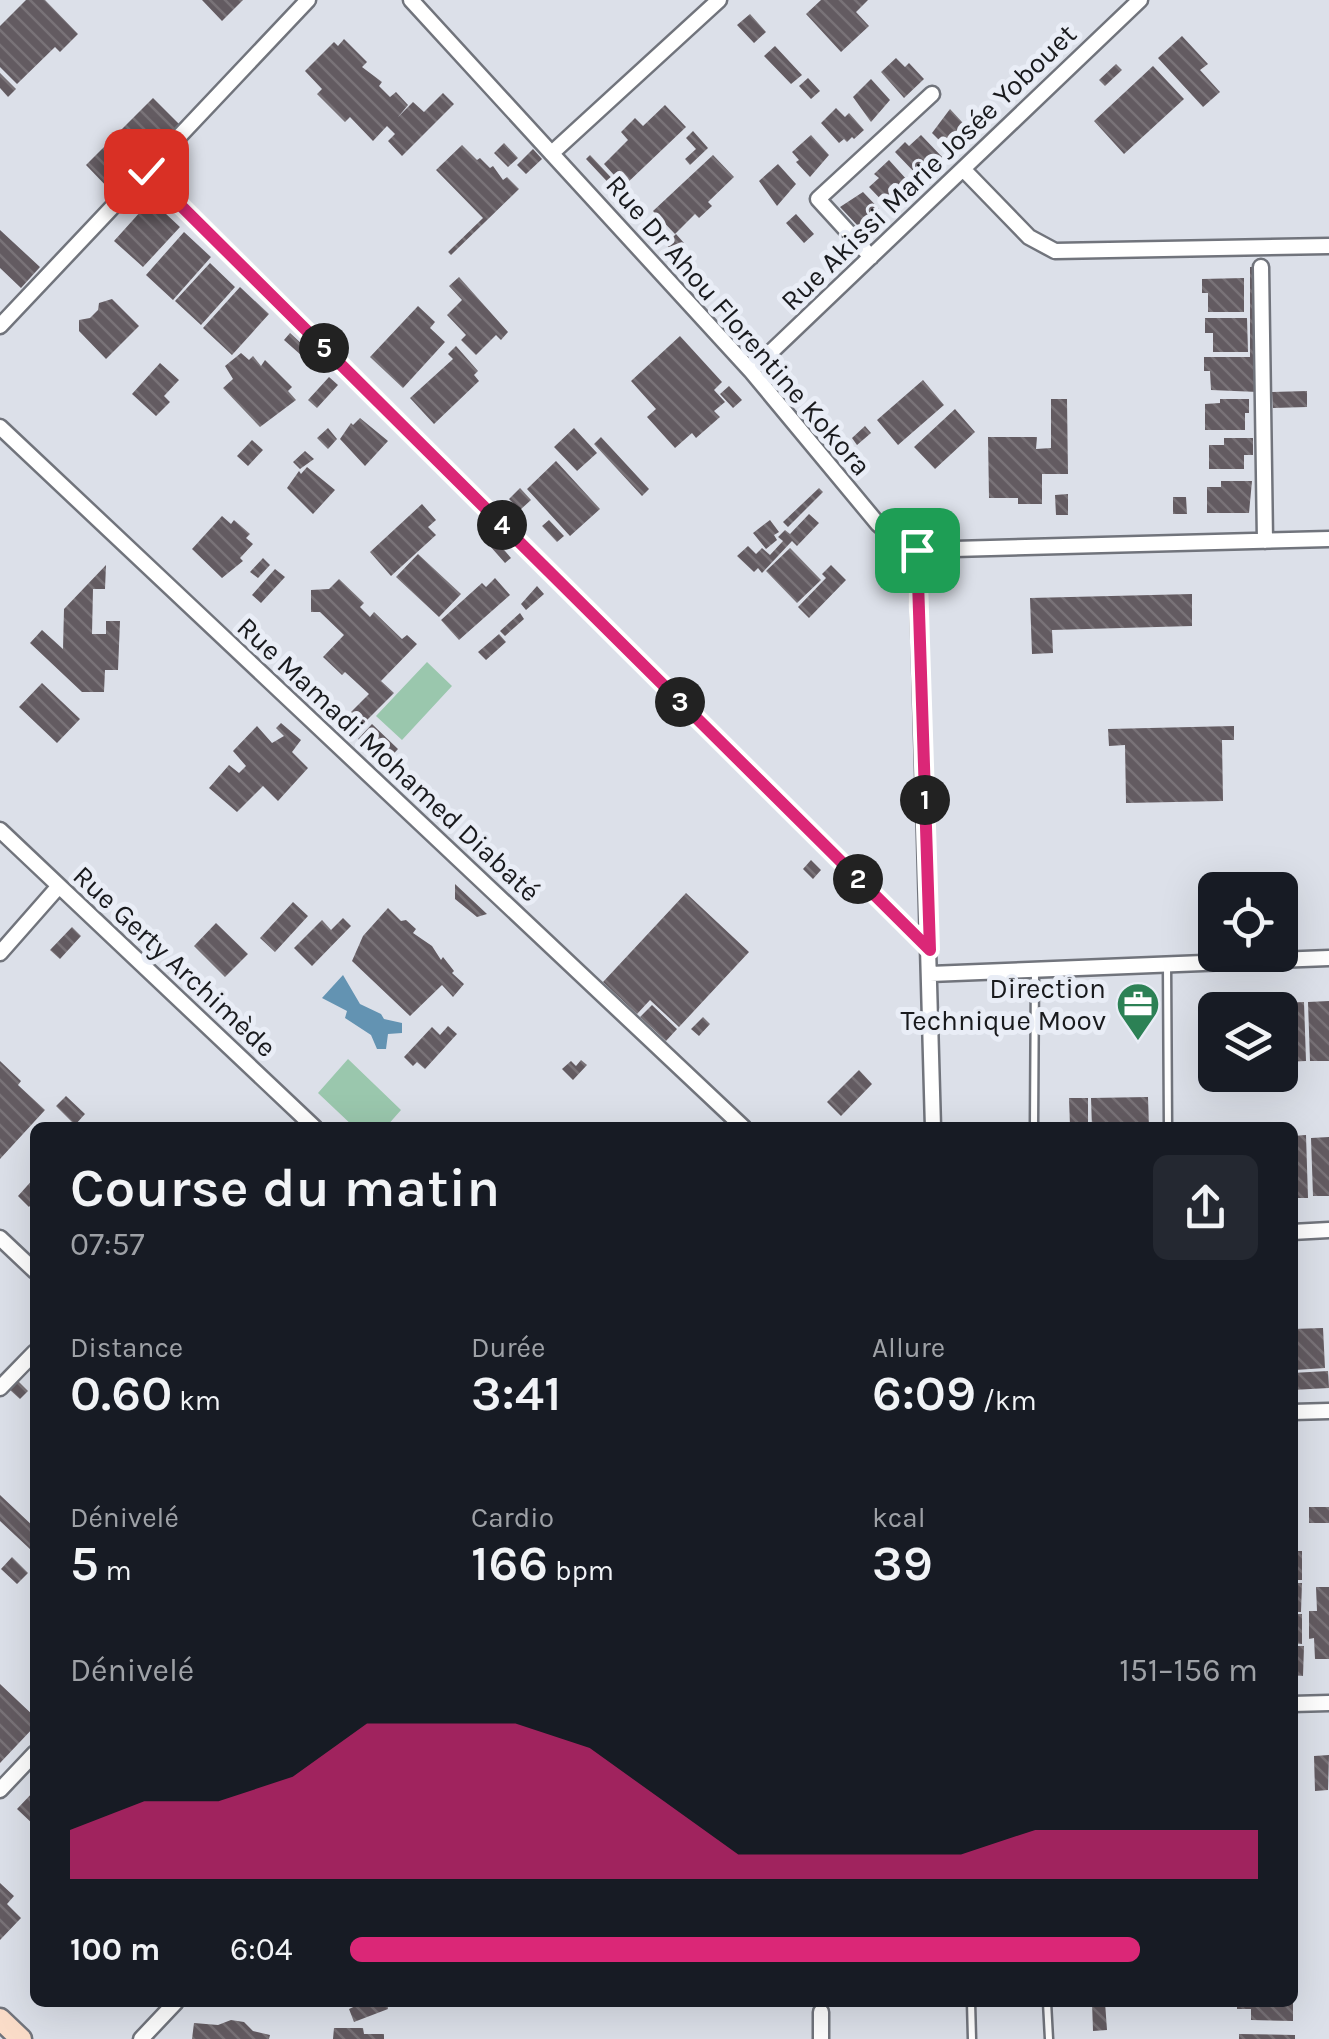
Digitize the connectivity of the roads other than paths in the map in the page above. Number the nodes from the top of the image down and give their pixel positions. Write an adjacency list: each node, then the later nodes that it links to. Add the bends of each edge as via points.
1 (308, 0): 8 (street)
2 (411, 0): 6 (street, Rue Dr Ahou Florentine Kokora)
3 (718, 0): 6 (street)
4 (1140, 0): 7 (street, Rue Akissi Marie Josée Yobouet)
5 (932, 94): 10 (street, via 818,199)
6 (554, 152): 13 (street, Rue Dr Ahou Florentine Kokora)
7 (963, 169): 9 (street, via 1029,238 1055,251); 10 (street, Rue Akissi Marie Josée Yobouet)
8 (146, 171): 12 (street); 20 (street)
9 (1329, 246)
10 (870, 257): 13 (street, Rue Akissi Marie Josée Yobouet)
11 (1261, 267): 16 (street)
12 (0, 326)
13 (751, 371): 17 (street, Rue Dr Ahou Florentine Kokora, via 878,524)
14 (0, 427): 27 (street, Rue Mamadi Mohamed Diabaté)
15 (1329, 539): 16 (street)
16 (1265, 541): 17 (street)
17 (917, 550): 20 (street)
18 (0, 830): 19 (street, Rue Gerty Archimède)
19 (58, 886): 21 (street); 26 (street, Rue Gerty Archimède)
20 (930, 950): 25 (street)
21 (0, 953)
22 (1329, 958): 23 (street)
23 (1167, 963): 24 (street); 30 (lane)
24 (1035, 968): 25 (street); 29 (lane)
25 (930, 974): 28 (street)
26 (309, 1122)
27 (738, 1122)
28 (934, 1122)
29 (1034, 1122)
30 (1168, 1122)
31 (1329, 1230): 32 (street)
32 (1298, 1232)
33 (0, 1238): 34 (street)
34 (30, 1266)
35 (30, 1357): 36 (street)
36 (0, 1388)
37 (1329, 1411): 38 (street)
38 (1298, 1412)
39 (1329, 1703): 40 (street)
40 (1298, 1704)
41 (30, 1759): 42 (street)
42 (0, 1790)
43 (171, 2007): 49 (street)
44 (971, 2007): 51 (lane)
45 (1048, 2007): 52 (lane)
46 (820, 2012): 50 (street)
47 (0, 2019): 48 (main road)
48 (21, 2039)
49 (142, 2039)
50 (821, 2039)
51 (972, 2039)
52 (1049, 2039)

